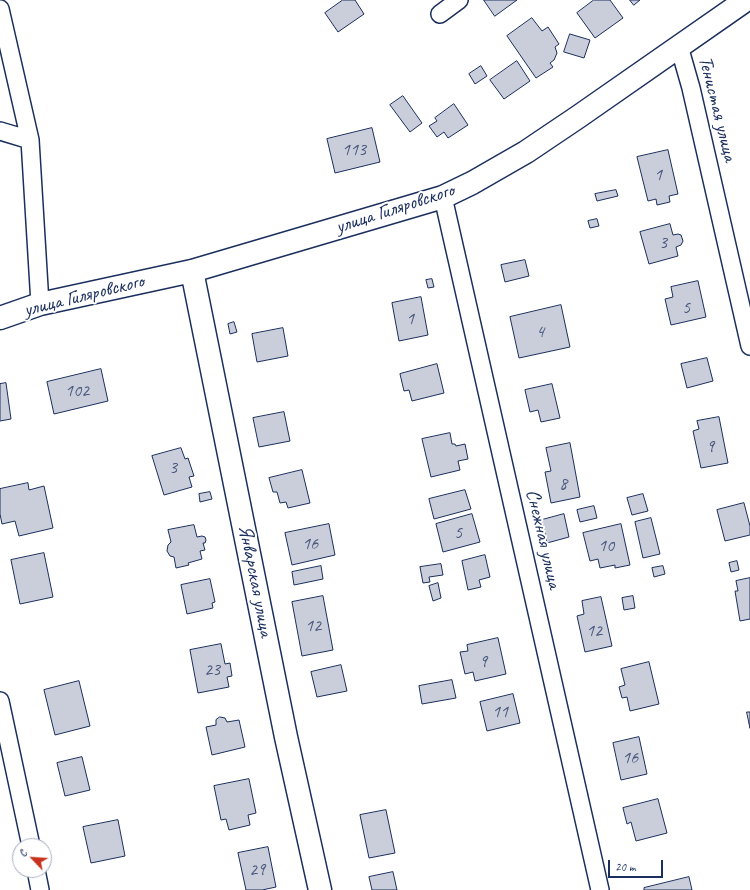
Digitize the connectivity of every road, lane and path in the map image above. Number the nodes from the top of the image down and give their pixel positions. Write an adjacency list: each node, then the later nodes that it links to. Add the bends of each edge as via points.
1 (459, 0): 4 (street)
2 (746, 0): 5 (street, улица Гиляровского)
3 (0, 9): 7 (street)
4 (440, 14)
5 (679, 46): 8 (street, улица Гиляровского, via 526,152); 12 (street, Тенистая улица)
6 (0, 131): 7 (street)
7 (30, 140): 10 (street)
8 (443, 197): 9 (street, улица Гиляровского); 18 (street, Снежная улица)
9 (192, 271): 10 (street, улица Гиляровского); 17 (street, Январская улица, via 284,729)
10 (40, 304): 11 (street, улица Гиляровского)
11 (0, 318)
12 (750, 346)
13 (0, 701): 14 (street)
14 (29, 838)
15 (38, 878): 16 (street)
16 (40, 890)
17 (320, 890)
18 (600, 890)

